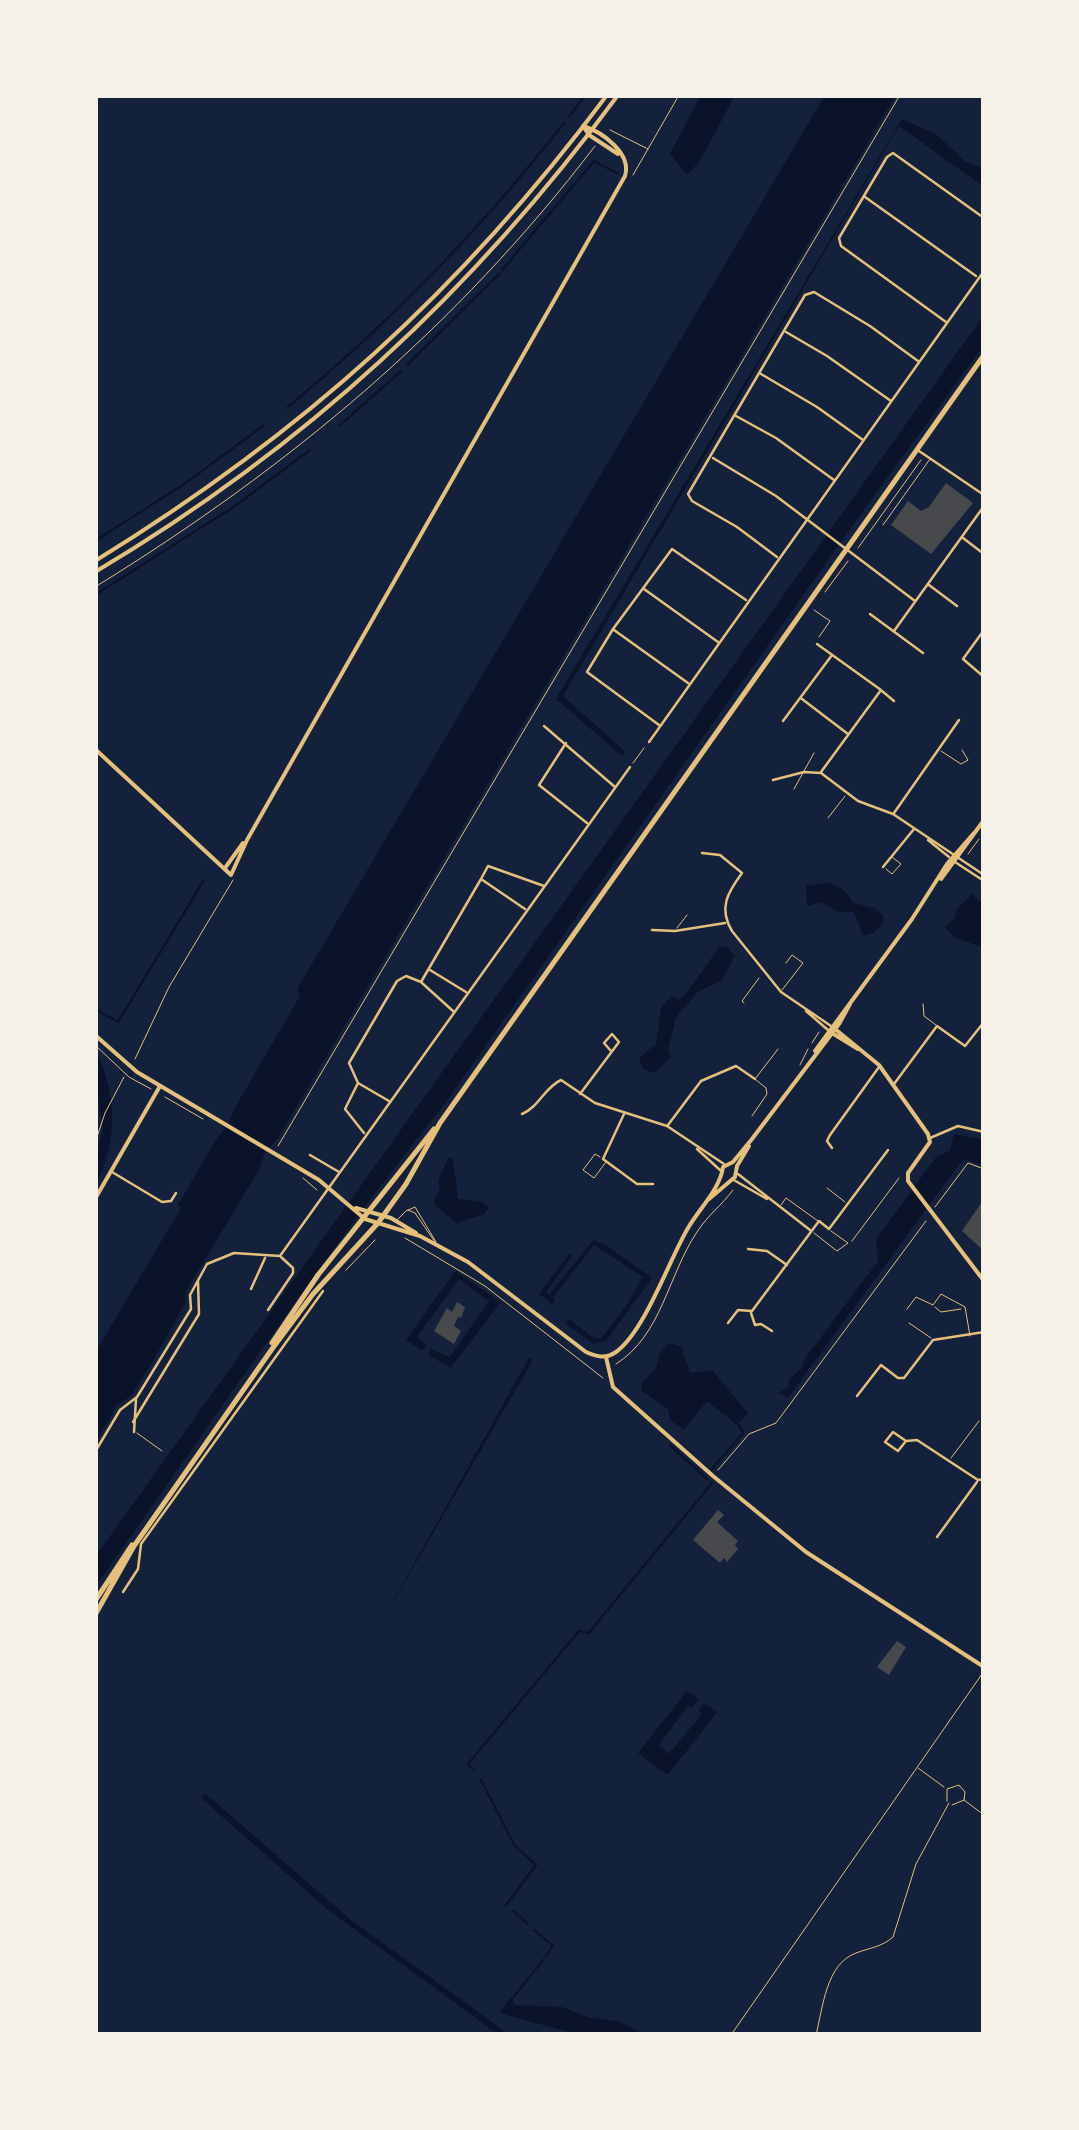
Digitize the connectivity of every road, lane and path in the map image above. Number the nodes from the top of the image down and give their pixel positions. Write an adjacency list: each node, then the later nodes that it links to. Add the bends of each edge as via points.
1 (607, 95): 4 (main road)
2 (618, 95): 5 (main road)
3 (900, 95): 133 (path)
4 (583, 126): 5 (main road); 35 (main road, via 473,258 353,376 225,477)
5 (591, 132): 6 (main road); 8 (main road); 36 (main road, via 506,237 352,389 245,475)
6 (602, 137): 7 (path, via 615,131); 8 (main road)
7 (648, 149)
8 (622, 156): 78 (main road, via 625,176)
9 (864, 196): 10 (street, via 894,154); 12 (street); 13 (street, via 839,243)
10 (984, 218)
11 (984, 271): 12 (street)
12 (979, 278): 13 (street)
13 (947, 322): 16 (street)
14 (784, 331): 16 (street, via 811,292); 17 (street); 18 (street)
15 (984, 355): 21 (main road)
16 (919, 362): 18 (street)
17 (760, 373): 19 (street); 20 (street)
18 (891, 401): 20 (street)
19 (735, 415): 23 (street); 25 (street)
20 (863, 440): 25 (street)
21 (916, 450): 22 (street); 31 (main road)
22 (924, 455): 24 (street); 33 (path)
23 (711, 456): 28 (street); 34 (street, via 689,500)
24 (930, 459): 26 (street); 29 (lane)
25 (834, 480): 28 (street)
26 (984, 495)
27 (984, 506): 30 (street)
28 (806, 519): 31 (street); 34 (street)
29 (883, 525)
30 (962, 537): 32 (street); 37 (street)
31 (846, 550): 33 (street); 123 (main road)
32 (984, 554)
33 (852, 556): 40 (street); 47 (path, via 812,608 830,621)
34 (778, 558): 39 (street)
35 (95, 562)
36 (95, 572)
37 (927, 584): 40 (street); 41 (street)
38 (643, 588): 39 (street, via 674,548); 43 (street); 46 (street)
39 (747, 601): 46 (street)
40 (915, 601): 45 (street)
41 (957, 606)
42 (870, 614): 45 (street)
43 (613, 629): 51 (street); 57 (street, via 587,672)
44 (984, 630): 50 (street, via 963,662)
45 (894, 631): 48 (street)
46 (718, 642): 51 (street)
47 (817, 644): 49 (street)
48 (923, 652)
49 (833, 654): 52 (street); 53 (street)
50 (984, 677)
51 (688, 683): 57 (street)
52 (881, 690): 54 (street); 59 (street)
53 (801, 698): 56 (street); 59 (street)
54 (894, 701)
55 (959, 720): 63 (street)
56 (783, 722)
57 (659, 724): 60 (street)
58 (544, 726): 61 (street)
59 (849, 734): 68 (street)
60 (649, 742): 66 (path)
61 (566, 744): 70 (street); 76 (street, via 539,785)
62 (95, 749): 83 (main road)
63 (938, 750): 64 (lane, via 962,764 968,760); 73 (street)
64 (962, 750)
65 (814, 753): 67 (lane)
66 (630, 768): 70 (street)
67 (804, 772): 68 (street); 69 (street); 71 (lane)
68 (820, 773): 72 (street)
69 (772, 780)
70 (614, 788): 76 (street)
71 (794, 789)
72 (847, 793): 73 (street); 74 (lane)
73 (892, 814): 77 (street)
74 (828, 818)
75 (984, 820): 81 (main road)
76 (588, 824): 86 (street)
77 (914, 828): 80 (street); 81 (street)
78 (246, 840): 83 (main road); 83 (main road, via 231,874)
79 (702, 853): 89 (street, via 720,855 742,873 726,898)
80 (892, 856): 82 (street); 82 (lane, via 900,864 892,874)
81 (955, 858): 84 (street); 104 (main road)
82 (883, 867)
83 (224, 870)
84 (984, 878)
85 (481, 879): 86 (street, via 492,866); 87 (street); 93 (street)
86 (544, 886): 87 (street)
87 (526, 910): 97 (street)
88 (687, 915): 91 (lane)
89 (727, 923): 91 (street); 94 (street)
90 (652, 930): 91 (street)
91 (675, 931)
92 (786, 962): 96 (lane, via 792,955 802,963)
93 (428, 969): 95 (street); 97 (street)
94 (764, 972): 96 (street); 98 (path)
95 (420, 982): 101 (street); 113 (street, via 406,976 397,982 348,1062)
96 (781, 992): 100 (street)
97 (468, 993): 101 (street)
98 (744, 1003)
99 (923, 1004): 103 (lane, via 924,1016)
100 (805, 1010): 104 (street); 104 (street)
101 (454, 1012): 118 (street)
102 (984, 1022): 103 (street, via 965,1046)
103 (937, 1026): 114 (street)
104 (830, 1029): 109 (main road); 110 (path); 127 (main road)
105 (95, 1035): 115 (main road)
106 (95, 1045): 111 (path)
107 (778, 1049): 112 (lane)
108 (610, 1052): 117 (street)
109 (880, 1066): 114 (main road); 131 (street, via 830,1134)
110 (799, 1067)
111 (126, 1074): 116 (path); 129 (path)
112 (755, 1079): 121 (lane, via 767,1091); 124 (street, via 736,1066 701,1081)
113 (358, 1083): 118 (street); 126 (street, via 345,1109)
114 (894, 1084): 128 (main road)
115 (160, 1086): 116 (main road); 133 (main road)
116 (156, 1092): 122 (path); 138 (main road)
117 (580, 1094): 119 (street); 120 (street, via 558,1080)
118 (389, 1102): 126 (street)
119 (624, 1112): 124 (street); 142 (street, via 604,1160 637,1184)
120 (522, 1114)
121 (752, 1116)
122 (205, 1120)
123 (440, 1124): 152 (main road); 153 (main road)
124 (667, 1126): 130 (street)
125 (984, 1132): 128 (street, via 958,1126)
126 (366, 1134): 139 (street)
127 (752, 1138): 135 (main road); 137 (main road)
128 (930, 1138): 141 (main road)
129 (95, 1143)
130 (696, 1148): 135 (street); 140 (street)
131 (832, 1148)
132 (888, 1150): 149 (street)
133 (272, 1152): 144 (main road)
134 (310, 1155): 139 (street)
135 (728, 1165): 137 (main road); 140 (main road)
136 (984, 1168): 151 (path, via 968,1163)
137 (737, 1171): 140 (main road); 148 (street)
138 (111, 1172): 146 (street, via 162,1202); 147 (main road)
139 (340, 1172): 144 (street)
140 (726, 1177): 148 (street); 187 (main road, via 688,1227 636,1326)
141 (907, 1177): 151 (main road); 163 (path, via 898,1178)
142 (653, 1184)
143 (736, 1186): 188 (path, via 698,1230 644,1340)
144 (328, 1188): 152 (main road); 166 (street)
145 (828, 1188): 149 (lane)
146 (176, 1192)
147 (95, 1199)
148 (769, 1200): 150 (street)
149 (848, 1204): 158 (street)
150 (779, 1208): 155 (lane, via 786,1198); 159 (street)
151 (930, 1211): 170 (main road); 201 (path, via 776,1423 749,1434)
152 (364, 1214): 153 (main road); 156 (main road); 180 (main road)
153 (384, 1216): 154 (main road); 156 (main road)
154 (397, 1220): 160 (lane); 161 (main road); 162 (lane, via 412,1207 419,1210)
155 (818, 1222): 158 (street); 159 (street)
156 (378, 1223): 157 (main road); 173 (main road)
157 (386, 1226): 160 (main road); 168 (path)
158 (829, 1229): 159 (lane, via 848,1243 843,1249)
159 (811, 1231): 167 (street)
160 (398, 1232): 161 (main road); 189 (path, via 485,1286)
161 (420, 1236): 162 (main road)
162 (438, 1244): 187 (main road, via 586,1352)
163 (850, 1244)
164 (748, 1249): 167 (street, via 767,1251)
165 (265, 1256): 166 (street); 169 (street, via 221,1256); 171 (street)
166 (280, 1256): 178 (street, via 293,1273)
167 (786, 1265): 179 (street)
168 (343, 1272)
169 (198, 1279): 191 (street, via 191,1309); 195 (street, via 199,1314)
170 (984, 1282)
171 (251, 1289)
172 (323, 1290): 176 (street)
173 (311, 1296): 176 (main road); 180 (main road)
174 (932, 1305): 175 (lane, via 941,1312); 175 (lane, via 941,1294); 177 (lane, via 916,1297)
175 (965, 1307): 185 (lane)
176 (309, 1308): 180 (street)
177 (907, 1309)
178 (268, 1310)
179 (752, 1312): 182 (street, via 738,1310); 183 (street, via 755,1325)
180 (296, 1315): 205 (main road); 206 (street, via 141,1544)
181 (910, 1322): 186 (lane)
182 (728, 1324)
183 (772, 1332)
184 (984, 1332): 185 (street)
185 (970, 1336): 186 (street)
186 (933, 1340): 190 (street, via 904,1378 881,1366)
187 (606, 1356): 188 (main road)
188 (608, 1367): 189 (main road)
189 (613, 1387): 201 (main road)
190 (857, 1396)
191 (136, 1397): 192 (street); 193 (street)
192 (120, 1410): 193 (street); 198 (street)
193 (134, 1412): 195 (street)
194 (979, 1421): 200 (lane)
195 (134, 1422): 196 (street)
196 (134, 1432): 199 (lane)
197 (906, 1441): 200 (street, via 917,1440)
198 (95, 1452)
199 (162, 1452)
200 (950, 1460): 203 (street)
201 (713, 1476): 210 (main road, via 806,1552)
202 (984, 1479): 203 (street)
203 (978, 1480): 204 (street)
204 (937, 1537)
205 (115, 1575): 206 (street); 208 (main road); 209 (main road)
206 (129, 1584): 207 (street)
207 (124, 1592)
208 (95, 1601)
209 (95, 1616)
210 (984, 1669): 211 (path)
211 (918, 1768): 212 (path); 216 (path)
212 (947, 1789): 213 (path, via 962,1788); 214 (path)
213 (964, 1800): 214 (path); 215 (path)
214 (949, 1803): 217 (path, via 916,1864 893,1938 838,1965)
215 (984, 1815)
216 (731, 2035)
217 (816, 2035)

